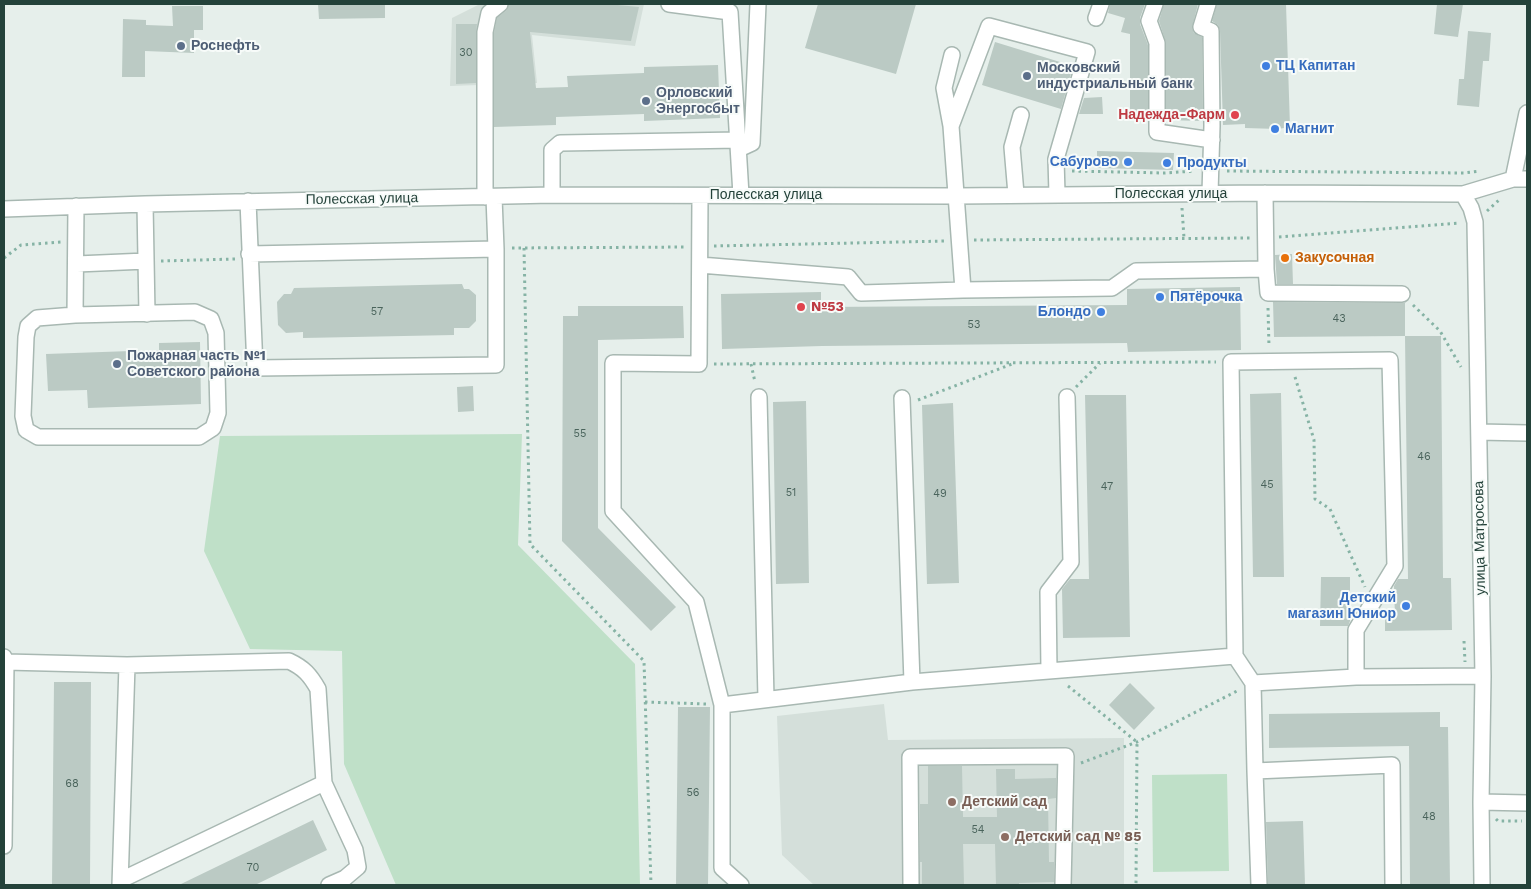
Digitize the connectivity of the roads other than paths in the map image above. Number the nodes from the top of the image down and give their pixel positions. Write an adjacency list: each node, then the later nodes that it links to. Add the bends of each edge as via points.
1 (500, 4): 22 (street, via 489,13 484,32)
2 (669, 4): 11 (street, via 730,12)
3 (758, 4): 11 (street, via 752,143)
4 (1155, 4): 10 (street, via 1149,21 1158,42 1157,132)
5 (1208, 4): 10 (street, via 1202,27 1211,31)
6 (952, 56): 9 (street, via 944,88)
7 (1527, 113): 12 (street)
8 (1021, 115): 15 (street, via 1012,147)
9 (951, 126): 16 (street, via 988,26 1087,52 1056,159); 21 (street)
10 (1212, 140): 13 (street)
11 (739, 144): 18 (street, via 560,143 552,150); 19 (street)
12 (1520, 179): 17 (street, Полесская улица)
13 (1210, 193): 14 (street, Полесская улица); 16 (street, Полесская улица)
14 (1265, 193): 17 (street, Полесская улица); 32 (street)
15 (1016, 194): 16 (street, Полесская улица); 21 (street, Полесская улица)
16 (1057, 194)
17 (1463, 194): 40 (street, улица Матросова, via 1472,208 1475,222)
18 (552, 195): 20 (street, Полесская улица); 22 (street, Полесская улица)
19 (741, 195): 20 (street, Полесская улица); 21 (street, Полесская улица)
20 (700, 196): 31 (street)
21 (957, 196): 33 (street)
22 (490, 197): 23 (street, Полесская улица); 27 (street)
23 (248, 201): 24 (street, Полесская улица); 28 (street)
24 (145, 204): 25 (street, Полесская улица); 29 (street)
25 (76, 206): 26 (street, Полесская улица); 30 (street)
26 (4, 209)
27 (496, 249): 28 (street); 28 (street, via 496,365 255,368)
28 (249, 256)
29 (146, 261): 30 (street); 35 (street)
30 (77, 264): 36 (street)
31 (700, 265): 33 (street, via 848,277 861,293); 51 (street, via 699,364 613,363 613,510 696,602)
32 (1266, 269): 33 (street, via 1136,271 1112,288); 34 (street, via 1268,293)
33 (964, 290)
34 (1402, 294)
35 (147, 314): 36 (street); 36 (street, via 196,312 211,319 216,333 218,413 213,428 199,437 38,437 26,430 28,326 37,318)
36 (75, 316)
37 (759, 397): 50 (street)
38 (1067, 397): 45 (street, via 1072,562 1048,592)
39 (903, 402): 48 (street)
40 (1479, 432): 41 (street); 46 (street, улица Матросова)
41 (1527, 433)
42 (1235, 656): 45 (street); 47 (street, via 1231,362 1390,360 1395,566 1356,630); 49 (street)
43 (5, 660): 44 (street); 56 (street)
44 (127, 665): 53 (street, via 289,661 300,666 318,689); 58 (street)
45 (1049, 671): 48 (street)
46 (1483, 676): 47 (street); 54 (street, улица Матросова)
47 (1356, 677): 49 (street)
48 (912, 682): 50 (street)
49 (1253, 683): 52 (street)
50 (766, 699): 51 (street)
51 (722, 705): 60 (street, via 722,868)
52 (1255, 771): 63 (street); 64 (street, via 1392,765)
53 (324, 783): 58 (street); 59 (street, via 355,850 358,867)
54 (1481, 802): 55 (street); 65 (street, улица Матросова)
55 (1527, 803)
56 (4, 846)
57 (911, 878): 61 (street); 62 (street, via 910,757 1066,756)
58 (121, 882)
59 (329, 885)
60 (741, 885)
61 (898, 885)
62 (1063, 885)
63 (1258, 885)
64 (1393, 885)
65 (1482, 885)

